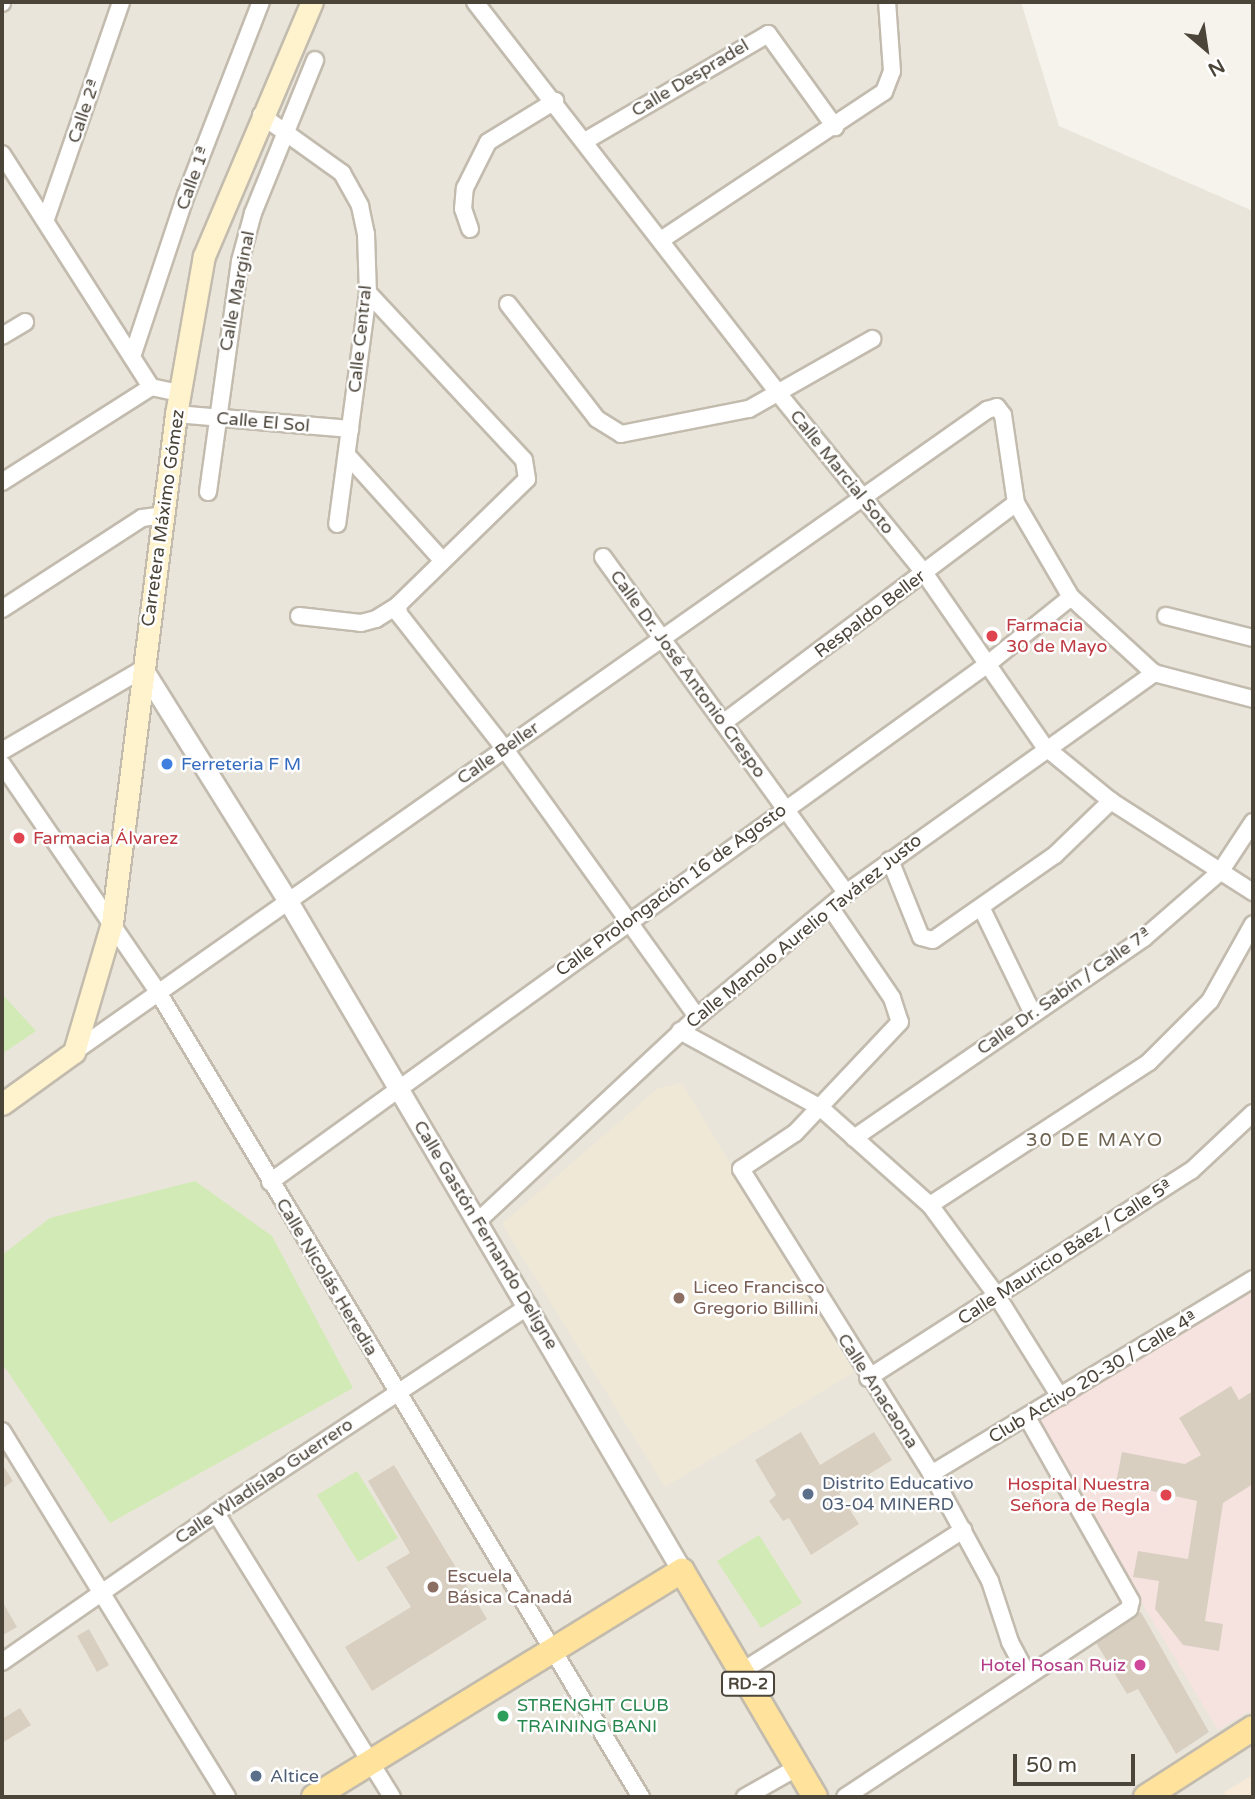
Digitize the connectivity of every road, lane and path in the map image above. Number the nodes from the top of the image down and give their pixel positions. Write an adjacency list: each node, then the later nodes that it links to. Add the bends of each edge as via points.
1 (121, 2): 13 (street, Calle 2ª)
2 (261, 2): 21 (street, Calle 1ª, via 186,195)
3 (312, 2): 8 (main road, Carretera Máximo Gómez)
4 (475, 2): 7 (street, Calle Marcial Soto)
5 (887, 2): 9 (street, via 890,82 884,92)
6 (315, 60): 10 (street, Calle Marginal)
7 (555, 101): 11 (street, Calle Marcial Soto); 14 (street, via 488,142 465,188 463,209)
8 (261, 115): 10 (street, Calle Central); 23 (main road, Carretera Máximo Gómez, via 204,256)
9 (835, 127): 11 (street, Calle Despradel, via 768,34); 15 (street)
10 (287, 134): 16 (street, Calle Central, via 342,173 360,206); 26 (street, Calle Marginal, via 253,213 240,261)
11 (585, 141): 15 (street, Calle Marcial Soto)
12 (2, 153): 13 (street)
13 (46, 219): 21 (street)
14 (470, 229)
15 (661, 240): 24 (street, Calle Marcial Soto)
16 (368, 293): 27 (street, Calle Central); 36 (street, via 529,469 527,479)
17 (508, 304): 24 (street, via 597,419 621,434 730,416)
18 (25, 322): 19 (street)
19 (2, 336)
20 (873, 340): 24 (street)
21 (132, 357): 22 (street)
22 (150, 387): 23 (street); 29 (street)
23 (180, 393): 25 (main road, Carretera Máximo Gómez)
24 (778, 394): 31 (street, Calle Marcial Soto)
25 (176, 414): 26 (street, Calle El Sol); 33 (main road, Carretera Máximo Gómez)
26 (215, 418): 27 (street, Calle El Sol); 30 (street, Calle Marginal)
27 (350, 429): 28 (street, Calle Central)
28 (348, 456): 34 (street, Calle Central); 36 (street)
29 (2, 482)
30 (208, 492)
31 (862, 496): 32 (street, Calle Beller, via 997,407 1003,415); 37 (street, Calle Marcial Soto); 43 (street, Calle Beller)
32 (1016, 503): 37 (street, Respaldo Beller); 38 (street)
33 (163, 515): 40 (street, via 142,518); 46 (main road, Carretera Máximo Gómez)
34 (337, 524)
35 (603, 557): 43 (street, Calle Dr. José Antonio Crespo)
36 (442, 560): 39 (street)
37 (925, 574): 45 (street, Calle Marcial Soto); 49 (street, Respaldo Beller)
38 (1071, 597): 45 (street, Calle Prolongación 16 de Agosto); 47 (street)
39 (398, 605): 41 (street, via 361,622); 51 (street, via 400,614)
40 (2, 609)
41 (299, 616)
42 (1167, 616): 44 (street)
43 (661, 638): 49 (street, Calle Dr. José Antonio Crespo); 51 (street, Calle Beller)
44 (1253, 638)
45 (989, 663): 50 (street, Calle Marcial Soto); 55 (street, Calle Prolongación 16 de Agosto)
46 (143, 668): 52 (street); 61 (street, Calle Gastón Fernando Deligne); 65 (main road, Carretera Máximo Gómez)
47 (1154, 673): 48 (street); 50 (street, Calle Manolo Aurelio Tavárez Justo)
48 (1253, 699)
49 (723, 723): 55 (street, Calle Dr. José Antonio Crespo)
50 (1045, 747): 54 (street, Calle Marcial Soto); 57 (street, Calle Manolo Aurelio Tavárez Justo)
51 (504, 748): 61 (street, Calle Beller); 64 (street)
52 (2, 751)
53 (2, 764): 65 (street, Calle Nicolás Heredia)
54 (1111, 801): 58 (street, Calle Marcial Soto); 63 (street, via 1055,855)
55 (785, 808): 60 (street, Calle Dr. José Antonio Crespo); 64 (street, Calle Prolongación 16 de Agosto)
56 (1253, 822): 58 (street, Calle Dr. Sabín / Calle 7ª)
57 (890, 860): 60 (street, Calle Manolo Aurelio Tavárez Justo); 63 (street, via 926,942)
58 (1220, 872): 59 (street, Calle Marcial Soto); 68 (street, Calle Dr. Sabín / Calle 7ª, via 1144,938)
59 (1253, 892)
60 (846, 893): 62 (street, Calle Manolo Aurelio Tavárez Justo)
61 (288, 901): 67 (street, Calle Beller); 72 (street, Calle Gastón Fernando Deligne)
62 (830, 907): 69 (street, Calle Manolo Aurelio Tavárez Justo); 74 (street, Calle Anacaona, via 892,998 900,1022)
63 (982, 909): 68 (street)
64 (628, 921): 69 (street); 72 (street, Calle Prolongación 16 de Agosto)
65 (112, 923): 67 (street, Calle Nicolás Heredia); 71 (main road, Carretera Máximo Gómez)
66 (1253, 923): 78 (street, via 1210,1001 1149,1062)
67 (158, 992): 71 (street, Calle Beller); 77 (street, Calle Nicolás Heredia)
68 (1032, 1012): 76 (street, Calle Dr. Sabín / Calle 7ª)
69 (696, 1017): 70 (street, Calle Manolo Aurelio Tavárez Justo)
70 (680, 1031): 74 (street); 79 (street, Calle Manolo Aurelio Tavárez Justo)
71 (74, 1052): 73 (main road, Calle Beller)
72 (397, 1087): 77 (street, Calle Prolongación 16 de Agosto); 79 (street, Calle Gastón Fernando Deligne)
73 (2, 1104)
74 (821, 1108): 76 (street); 83 (street, Calle Anacaona, via 773,1151 741,1169)
75 (1253, 1113): 81 (street, Calle Mauricio Báez / Calle 5ª, via 1191,1171)
76 (854, 1138): 78 (street)
77 (270, 1182): 84 (street, Calle Nicolás Heredia)
78 (930, 1205): 81 (street)
79 (479, 1220): 82 (street, Calle Gastón Fernando Deligne)
80 (1253, 1279): 85 (street, Club Activo 20-30 / Calle 4ª)
81 (997, 1296): 83 (street, Calle Mauricio Báez / Calle 5ª); 85 (street)
82 (529, 1306): 84 (street, Calle Wladislao Guerrero); 91 (street, Calle Gastón Fernando Deligne)
83 (868, 1378): 88 (street, Calle Anacaona)
84 (396, 1391): 89 (street, Calle Wladislao Guerrero); 93 (street, Calle Nicolás Heredia)
85 (1059, 1397): 86 (street, Club Activo 20-30 / Calle 4ª)
86 (1028, 1419): 88 (street, Club Activo 20-30 / Calle 4ª); 96 (street, via 1131,1601 1124,1616)
87 (2, 1431): 92 (street)
88 (931, 1474): 90 (street, Calle Anacaona)
89 (216, 1513): 92 (street, Calle Wladislao Guerrero); 98 (street)
90 (963, 1530): 95 (street); 96 (street, Calle Anacaona, via 990,1581 1010,1642)
91 (682, 1571): 93 (main road); 95 (main road, RD-2)
92 (103, 1592): 94 (street, Calle Wladislao Guerrero); 100 (street)
93 (550, 1651): 98 (main road); 103 (street, Calle Nicolás Heredia)
94 (2, 1662)
95 (741, 1672): 99 (main road, RD-2)
96 (1028, 1676): 106 (street)
97 (1253, 1728): 107 (main road)
98 (370, 1762): 101 (main road); 102 (street)
99 (798, 1767): 104 (street); 105 (main road, RD-2)
100 (228, 1797)
101 (314, 1797)
102 (392, 1797)
103 (641, 1797)
104 (745, 1797)
105 (815, 1797)
106 (845, 1797)
107 (1146, 1797)

